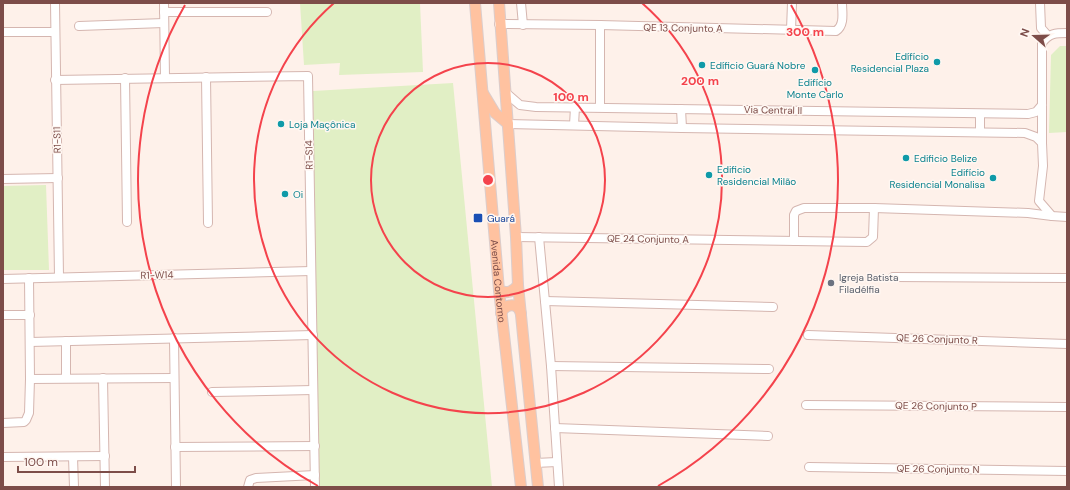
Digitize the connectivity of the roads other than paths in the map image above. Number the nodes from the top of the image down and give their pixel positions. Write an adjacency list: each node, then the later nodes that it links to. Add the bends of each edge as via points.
1 (55, 3): 18 (street, R1-S11)
2 (164, 3): 9 (street)
3 (476, 3): 25 (main road, Avenida Contorno)
4 (499, 3): 12 (main road, Avenida Contorno)
5 (521, 3): 13 (street)
6 (792, 3): 16 (street)
7 (842, 3): 16 (street, QE 13 Conjunto A, via 842,24 836,31)
8 (1040, 3): 20 (street, via 1041,28)
9 (164, 12): 10 (street); 11 (street)
10 (267, 12)
11 (164, 22): 15 (street); 23 (street)
12 (499, 24): 13 (street, QE 13 Conjunto A); 26 (main road, Avenida Contorno)
13 (523, 25): 14 (street, QE 13 Conjunto A)
14 (600, 25): 16 (street, QE 13 Conjunto A); 29 (street)
15 (79, 26)
16 (791, 30)
17 (3, 32): 18 (street)
18 (55, 32): 24 (street, R1-S11)
19 (1067, 33): 20 (street)
20 (1048, 36): 27 (street, via 1042,43)
21 (206, 77): 23 (street, R1-S14); 45 (street); 49 (street, R1-S14, via 308,76)
22 (125, 78): 23 (street, R1-S14); 24 (street, R1-S14); 44 (street)
23 (165, 78)
24 (55, 80): 37 (street, R1-S11)
25 (482, 92): 32 (main road, via 495,113); 56 (main road, Avenida Contorno)
26 (505, 92): 28 (street, Via Central II, via 524,106); 32 (main road, Avenida Contorno)
27 (1042, 105): 31 (street, Via Central II, via 1036,112 1028,114); 36 (street)
28 (575, 107): 29 (street, Via Central II); 33 (street)
29 (600, 107): 30 (street, Via Central II)
30 (682, 109): 31 (street, Via Central II); 34 (street)
31 (980, 114): 35 (street)
32 (508, 124): 33 (street, Via Central II); 46 (main road, Avenida Contorno)
33 (574, 125): 34 (street, Via Central II)
34 (682, 128): 35 (street, Via Central II)
35 (980, 132): 36 (street, Via Central II, via 1025,133 1036,136)
36 (1042, 143): 39 (street, via 1043,166)
37 (58, 178): 38 (street); 52 (street, R1-S11)
38 (3, 179)
39 (1039, 201): 41 (street); 42 (street)
40 (874, 208): 41 (street); 48 (street, via 796,211); 48 (street, QE 24 Conjunto A, via 873,237 867,242)
41 (1028, 212): 42 (street)
42 (1052, 216): 43 (street)
43 (1067, 217)
44 (127, 222)
45 (208, 223)
46 (516, 237): 47 (street, QE 24 Conjunto A); 55 (main road, Avenida Contorno)
47 (540, 237): 48 (street, QE 24 Conjunto A); 57 (street)
48 (794, 241)
49 (311, 271): 52 (street, R1-W14); 63 (street, R1-S14)
50 (893, 277): 53 (street)
51 (29, 278): 52 (street, R1-W14); 54 (street, R1-W14); 62 (street)
52 (59, 278)
53 (1067, 278)
54 (3, 279)
55 (518, 285): 56 (main road, via 512,292); 60 (main road, Avenida Contorno)
56 (499, 290): 59 (main road, Avenida Contorno)
57 (545, 301): 58 (street); 69 (street)
58 (773, 307)
59 (501, 313): 60 (main road, via 512,304 520,309); 78 (main road, Avenida Contorno)
60 (521, 314): 77 (main road, Avenida Contorno)
61 (3, 315): 62 (street)
62 (30, 315): 67 (street)
63 (313, 335): 65 (street); 75 (street, R1-S14)
64 (808, 336): 68 (street, QE 26 Conjunto R)
65 (174, 338): 66 (street); 73 (street)
66 (66, 341): 67 (street); 71 (street)
67 (30, 342): 74 (street)
68 (1067, 344)
69 (551, 366): 70 (street); 82 (street)
70 (769, 369)
71 (66, 378): 72 (street); 74 (street)
72 (103, 378): 73 (street); 87 (street)
73 (174, 378): 85 (street)
74 (30, 379): 81 (street, via 29,413 26,420)
75 (313, 390): 76 (street); 84 (street, R1-S14)
76 (212, 392)
77 (528, 392): 78 (main road, via 518,387); 90 (main road, Avenida Contorno)
78 (511, 395): 99 (main road, Avenida Contorno)
79 (806, 404): 80 (street, QE 26 Conjunto P)
80 (1067, 407)
81 (3, 423)
82 (555, 428): 83 (street); 89 (street)
83 (768, 436)
84 (315, 446): 85 (street); 93 (street, R1-S14)
85 (175, 447): 96 (street)
86 (73, 456): 87 (street); 88 (street); 94 (street)
87 (105, 456): 95 (street)
88 (3, 457)
89 (557, 462): 90 (street); 101 (street)
90 (535, 463): 100 (main road, Avenida Contorno)
91 (809, 467): 92 (street, QE 26 Conjunto N)
92 (1067, 471)
93 (315, 475): 97 (street, via 256,478 248,482); 98 (street, R1-S14)
94 (74, 487)
95 (105, 487)
96 (176, 487)
97 (248, 487)
98 (316, 487)
99 (520, 487)
100 (538, 487)
101 (559, 487)

